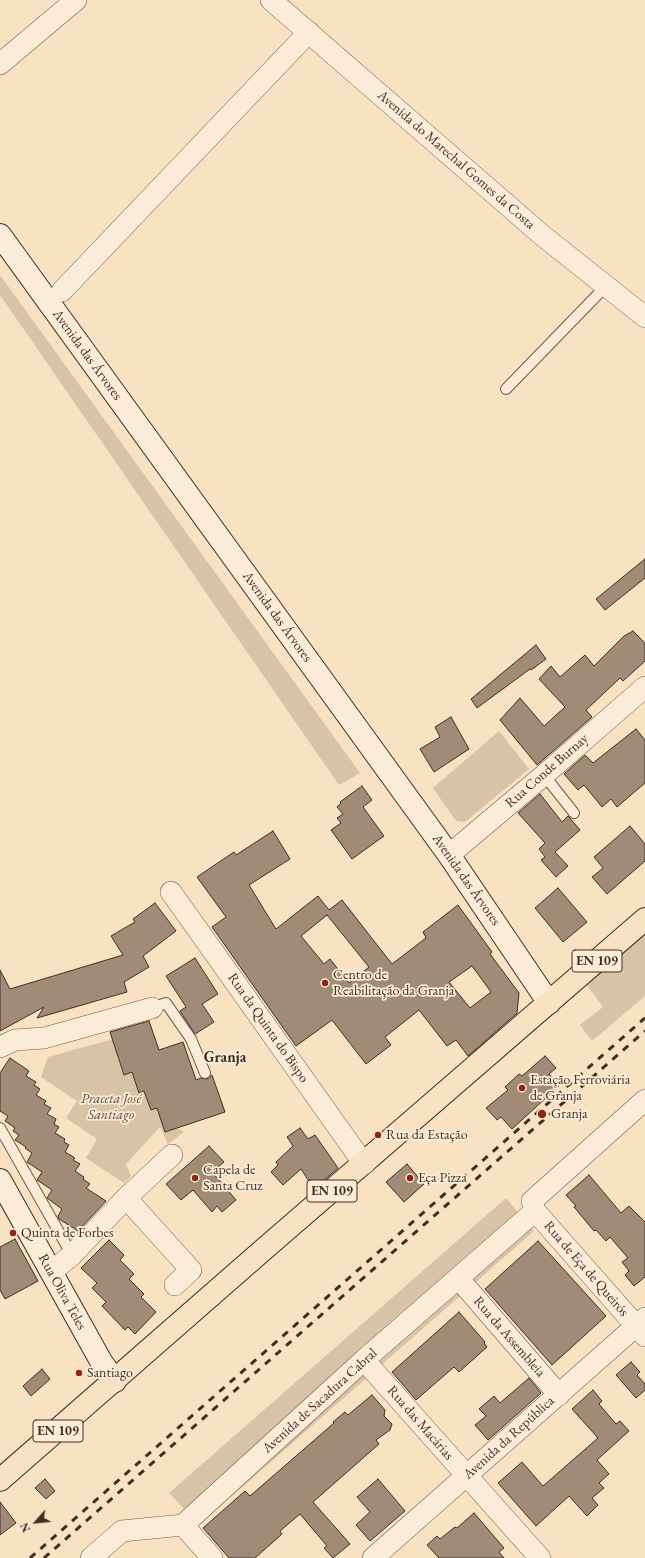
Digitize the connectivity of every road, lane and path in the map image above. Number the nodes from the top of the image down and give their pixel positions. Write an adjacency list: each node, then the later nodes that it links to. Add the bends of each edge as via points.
1 (76, 0): 4 (street)
2 (271, 0): 3 (street, Avenida do Marechal Gomes da Costa)
3 (309, 32): 6 (street, Avenida do Marechal Gomes da Costa, via 544,236); 7 (street)
4 (0, 64)
5 (0, 235): 13 (main road, Avenida das Árvores)
6 (606, 286): 8 (street, Avenida do Marechal Gomes da Costa); 9 (lane)
7 (62, 291)
8 (645, 317)
9 (506, 389)
10 (645, 687): 11 (street, Rua Conde Burnay)
11 (544, 775): 12 (lane); 13 (street, Rua Conde Burnay)
12 (574, 813)
13 (449, 855): 16 (main road, Avenida das Árvores)
14 (171, 892): 23 (street, Rua da Quinta do Bispo)
15 (645, 919): 16 (main road, EN 109)
16 (549, 1003): 23 (main road, EN 109)
17 (152, 1008): 18 (street, via 44,1038 15,1040); 19 (lane, via 166,1003 191,1039)
18 (0, 1048)
19 (205, 1073)
20 (645, 1100): 26 (street, Avenida de Sacadura Cabral)
21 (0, 1128): 27 (lane)
22 (172, 1155): 25 (street)
23 (364, 1164): 33 (main road, EN 109)
24 (0, 1180): 28 (main road, Rua Oliva Teles)
25 (126, 1198): 27 (street); 30 (street, via 191,1270)
26 (534, 1206): 29 (street, Avenida de Sacadura Cabral); 31 (street, Rua de Eça de Queirós)
27 (72, 1255): 28 (street)
28 (50, 1272): 33 (main road, Rua Oliva Teles)
29 (459, 1279): 32 (street, Avenida de Sacadura Cabral); 34 (street, Rua da Assembleia)
30 (175, 1285)
31 (642, 1326): 34 (street, Avenida da República)
32 (364, 1360): 35 (street, Rua das Macárias); 37 (street, Avenida de Sacadura Cabral)
33 (115, 1381): 36 (main road, EN 109)
34 (559, 1394): 35 (street, Avenida da República)
35 (467, 1476): 40 (street, Avenida da República); 41 (street, Rua das Macárias)
36 (0, 1480)
37 (183, 1525): 38 (street, via 122,1531); 39 (street)
38 (91, 1558)
39 (212, 1558)
40 (373, 1558)
41 (540, 1558)

